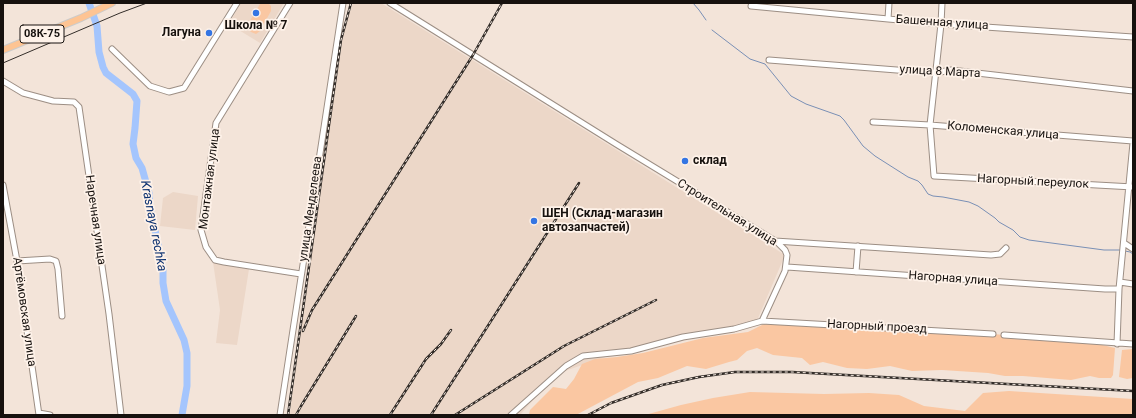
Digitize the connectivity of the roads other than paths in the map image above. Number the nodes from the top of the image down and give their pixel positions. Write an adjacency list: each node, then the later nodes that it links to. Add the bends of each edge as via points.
1 (112, 3): 13 (main road, 08К-75)
2 (237, 3): 12 (street, via 184,88 169,92 150,86)
3 (290, 3): 32 (street, Монтажная улица, via 216,123 201,230 206,247 215,260)
4 (343, 3): 32 (street, улица Менделеева)
5 (390, 3): 24 (street, Строительная улица)
6 (761, 3): 9 (street, Башенная улица, via 751,6)
7 (889, 3): 9 (street)
8 (942, 3): 10 (street)
9 (888, 19): 10 (street, Башенная улица)
10 (941, 24): 11 (street, Башенная улица); 15 (street)
11 (1133, 36)
12 (112, 49)
13 (3, 50)
14 (770, 60): 15 (street, улица 8 Марта)
15 (936, 73): 17 (street, улица 8 Марта, via 951,70); 19 (street)
16 (3, 81): 44 (street, Наречная улица, via 23,93 53,101 74,102 79,107)
17 (1133, 91)
18 (873, 122): 19 (street, Коломенская улица)
19 (930, 125): 20 (street, Коломенская улица); 22 (street, Нагорный переулок, via 934,176)
20 (1133, 142): 22 (street)
21 (3, 185): 23 (street, Артёмовская улица)
22 (1131, 187): 25 (street)
23 (4, 202): 29 (street, Артёмовская улица)
24 (774, 240): 26 (street); 30 (street, Строительная улица, via 785,250)
25 (1124, 243): 28 (street); 33 (street)
26 (858, 246): 27 (street, via 991,255 1000,254); 31 (street)
27 (1006, 248)
28 (1133, 249)
29 (17, 261): 36 (street, via 56,261); 42 (street, Артёмовская улица)
30 (787, 267): 31 (street, Нагорная улица); 37 (street)
31 (856, 272): 35 (street, Нагорная улица)
32 (301, 274): 45 (street, улица Менделеева)
33 (1120, 282): 34 (street); 35 (street)
34 (1133, 284)
35 (1119, 289): 40 (street)
36 (62, 316)
37 (762, 321): 38 (street, Нагорный проезд); 46 (street, via 683,337 631,351 583,356 566,366)
38 (993, 334)
39 (1004, 335): 40 (street)
40 (1117, 344): 41 (street)
41 (1133, 344)
42 (39, 414): 43 (street)
43 (50, 415)
44 (121, 415)
45 (280, 415)
46 (511, 415)

